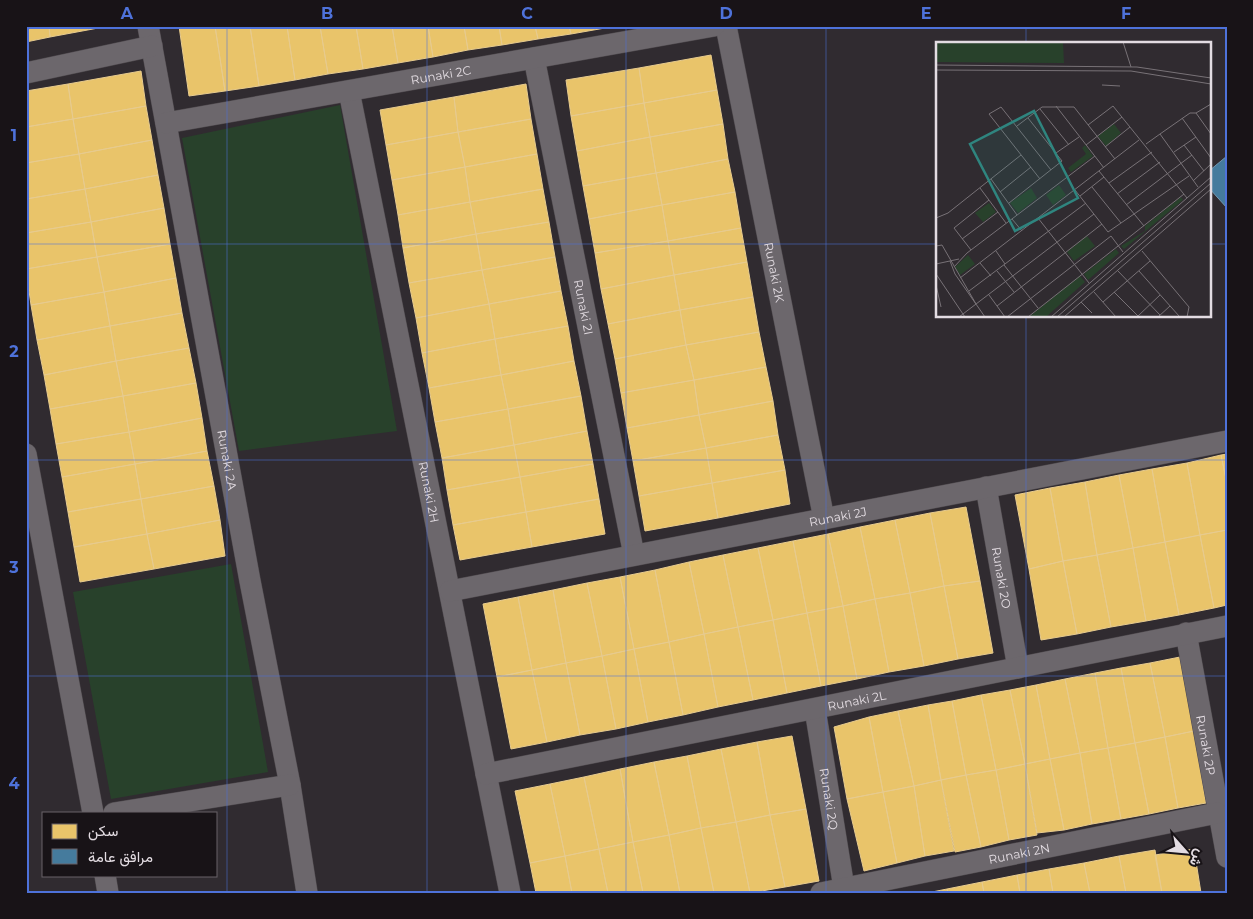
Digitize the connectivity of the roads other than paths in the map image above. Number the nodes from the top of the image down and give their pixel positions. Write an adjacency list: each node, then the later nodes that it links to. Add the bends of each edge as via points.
1 (714, 26): 4 (street, Runaki 2C)
2 (726, 26): 11 (street, Runaki 2K)
3 (150, 36): 5 (street); 7 (street, Runaki 2A)
4 (534, 58): 6 (street, Runaki 2C); 12 (street, Runaki 2I)
5 (26, 73)
6 (349, 91): 7 (street, Runaki 2C); 13 (street, Runaki 2H)
7 (166, 123): 19 (street, Runaki 2A)
8 (1227, 440): 10 (street, Runaki 2J)
9 (26, 454): 20 (street)
10 (986, 487): 11 (street, Runaki 2J); 16 (street, Runaki 2O)
11 (824, 519): 12 (street, Runaki 2J)
12 (634, 555): 13 (street, Runaki 2J)
13 (450, 591): 18 (street, Runaki 2H)
14 (1227, 626): 15 (street, Runaki 2L)
15 (1186, 633): 16 (street, Runaki 2L); 22 (street, Runaki 2P)
16 (1018, 668): 17 (street, Runaki 2L)
17 (815, 709): 18 (street, Runaki 2L); 25 (street, Runaki 2Q)
18 (486, 774): 28 (street, Runaki 2H)
19 (290, 785): 21 (street); 27 (street, Runaki 2A)
20 (93, 812)
21 (120, 812)
22 (1217, 813): 23 (street, Runaki 2P); 25 (street, Runaki 2N)
23 (1227, 858)
24 (105, 876): 26 (street)
25 (844, 888): 29 (street, Runaki 2N)
26 (108, 893)
27 (307, 893)
28 (510, 893)
29 (821, 893)

